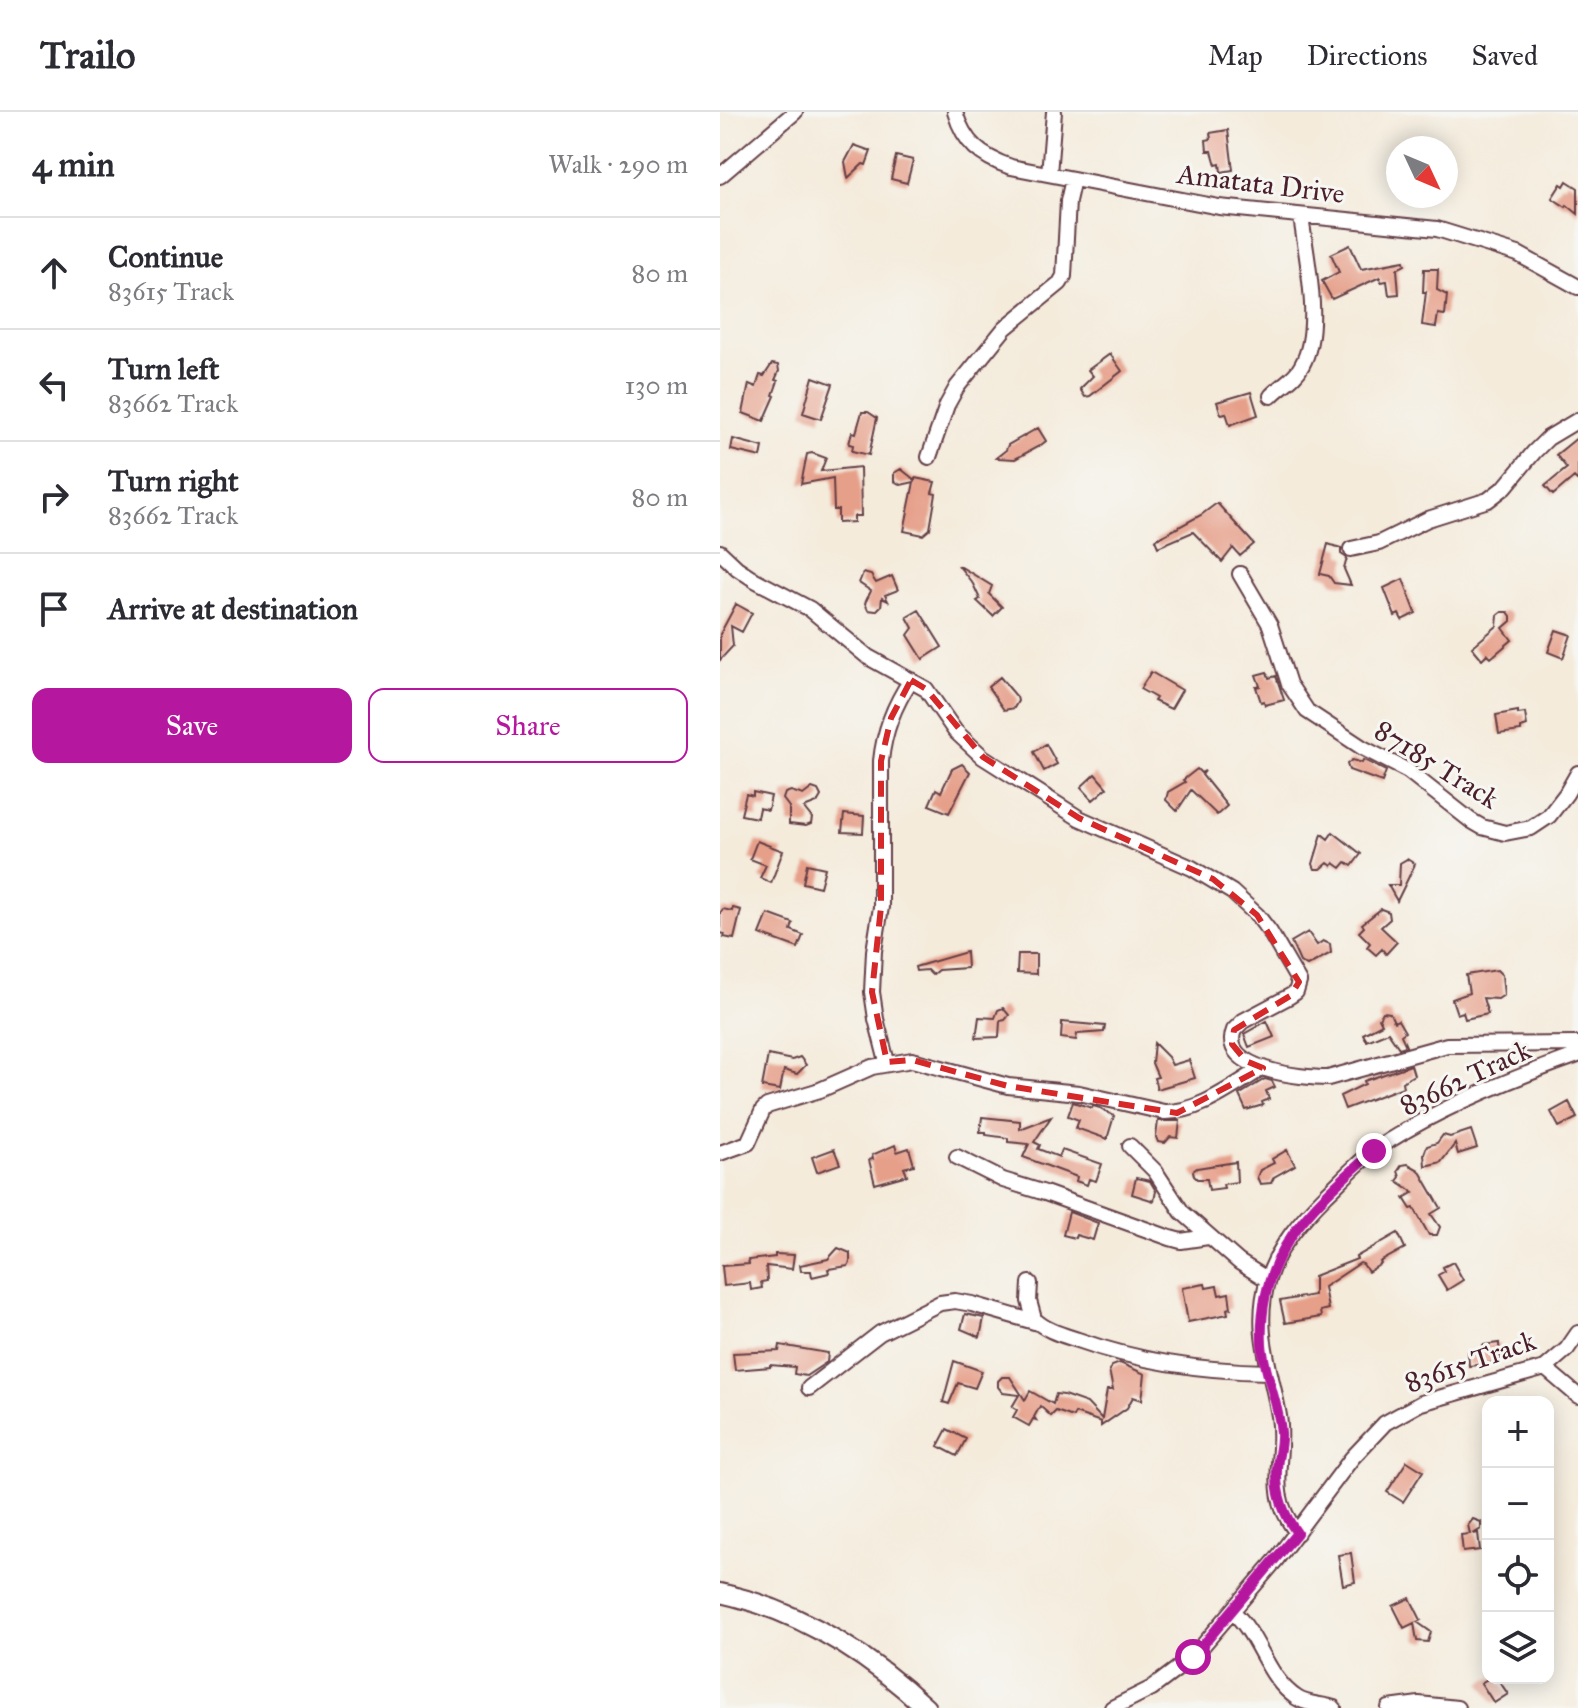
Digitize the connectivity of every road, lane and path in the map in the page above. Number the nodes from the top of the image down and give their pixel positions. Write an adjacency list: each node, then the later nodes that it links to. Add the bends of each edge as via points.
1 (795, 112): 5 (street)
2 (955, 112): 4 (street, Amatata Drive, via 966,138 983,156)
3 (1054, 112): 4 (street)
4 (1049, 174): 6 (street, Amatata Drive)
5 (720, 176)
6 (1073, 179): 7 (street, Amatata Drive, via 1219,207); 11 (street, via 1064,276 1005,328 957,387)
7 (1301, 216): 8 (street, Amatata Drive, via 1467,236 1518,254); 9 (street, via 1311,334 1302,365)
8 (1578, 287)
9 (1271, 396)
10 (1578, 420): 12 (street, via 1548,438 1488,500)
11 (929, 457)
12 (1351, 549)
13 (720, 552): 15 (street, via 755,580 810,609 868,657)
14 (1240, 574): 16 (street, 87185 Track, via 1270,625 1289,684 1307,711 1408,771 1470,820 1505,833 1531,828 1549,816)
15 (911, 680): 19 (street, via 891,718 881,761 881,907 872,992); 20 (street, via 926,689 955,731 983,757 1079,818 1213,879 1257,915 1299,982 1296,992 1243,1021 1231,1036 1236,1053)
16 (1578, 773)
17 (1578, 1044): 20 (street, via 1447,1045 1328,1078)
18 (1578, 1055): 25 (street, 83662 Track, via 1459,1104 1374,1151 1292,1233)
19 (887, 1062): 20 (street, via 912,1060 1008,1086 1079,1093 1177,1113); 22 (street, via 767,1106 748,1143)
20 (1263, 1068)
21 (1130, 1146): 24 (street)
22 (720, 1153)
23 (957, 1157): 24 (street, via 1003,1180 1170,1238)
24 (1208, 1237): 25 (street)
25 (1268, 1280): 30 (street, 83662 Track, via 1262,1346)
26 (1030, 1283): 27 (street, via 1029,1301)
27 (1038, 1323): 30 (street, via 1130,1356 1198,1369); 31 (street, via 972,1304 940,1303 880,1333)
28 (1578, 1333): 29 (street, 83615 Track)
29 (1545, 1368): 32 (street); 33 (street, 83615 Track, via 1399,1414 1352,1458)
30 (1268, 1372): 33 (street, 83662 Track, via 1282,1437 1277,1469 1281,1503)
31 (809, 1388)
32 (1578, 1396)
33 (1297, 1533): 35 (street, 83615 Track)
34 (720, 1593): 36 (main road, via 787,1615 832,1637 896,1680)
35 (1233, 1612): 37 (street, 83615 Track, via 1177,1671); 38 (street, via 1245,1622 1269,1667 1299,1700)
36 (926, 1708)
37 (1112, 1708)
38 (1334, 1708)
39 (1389, 1708): 40 (street)
40 (1457, 1708)

